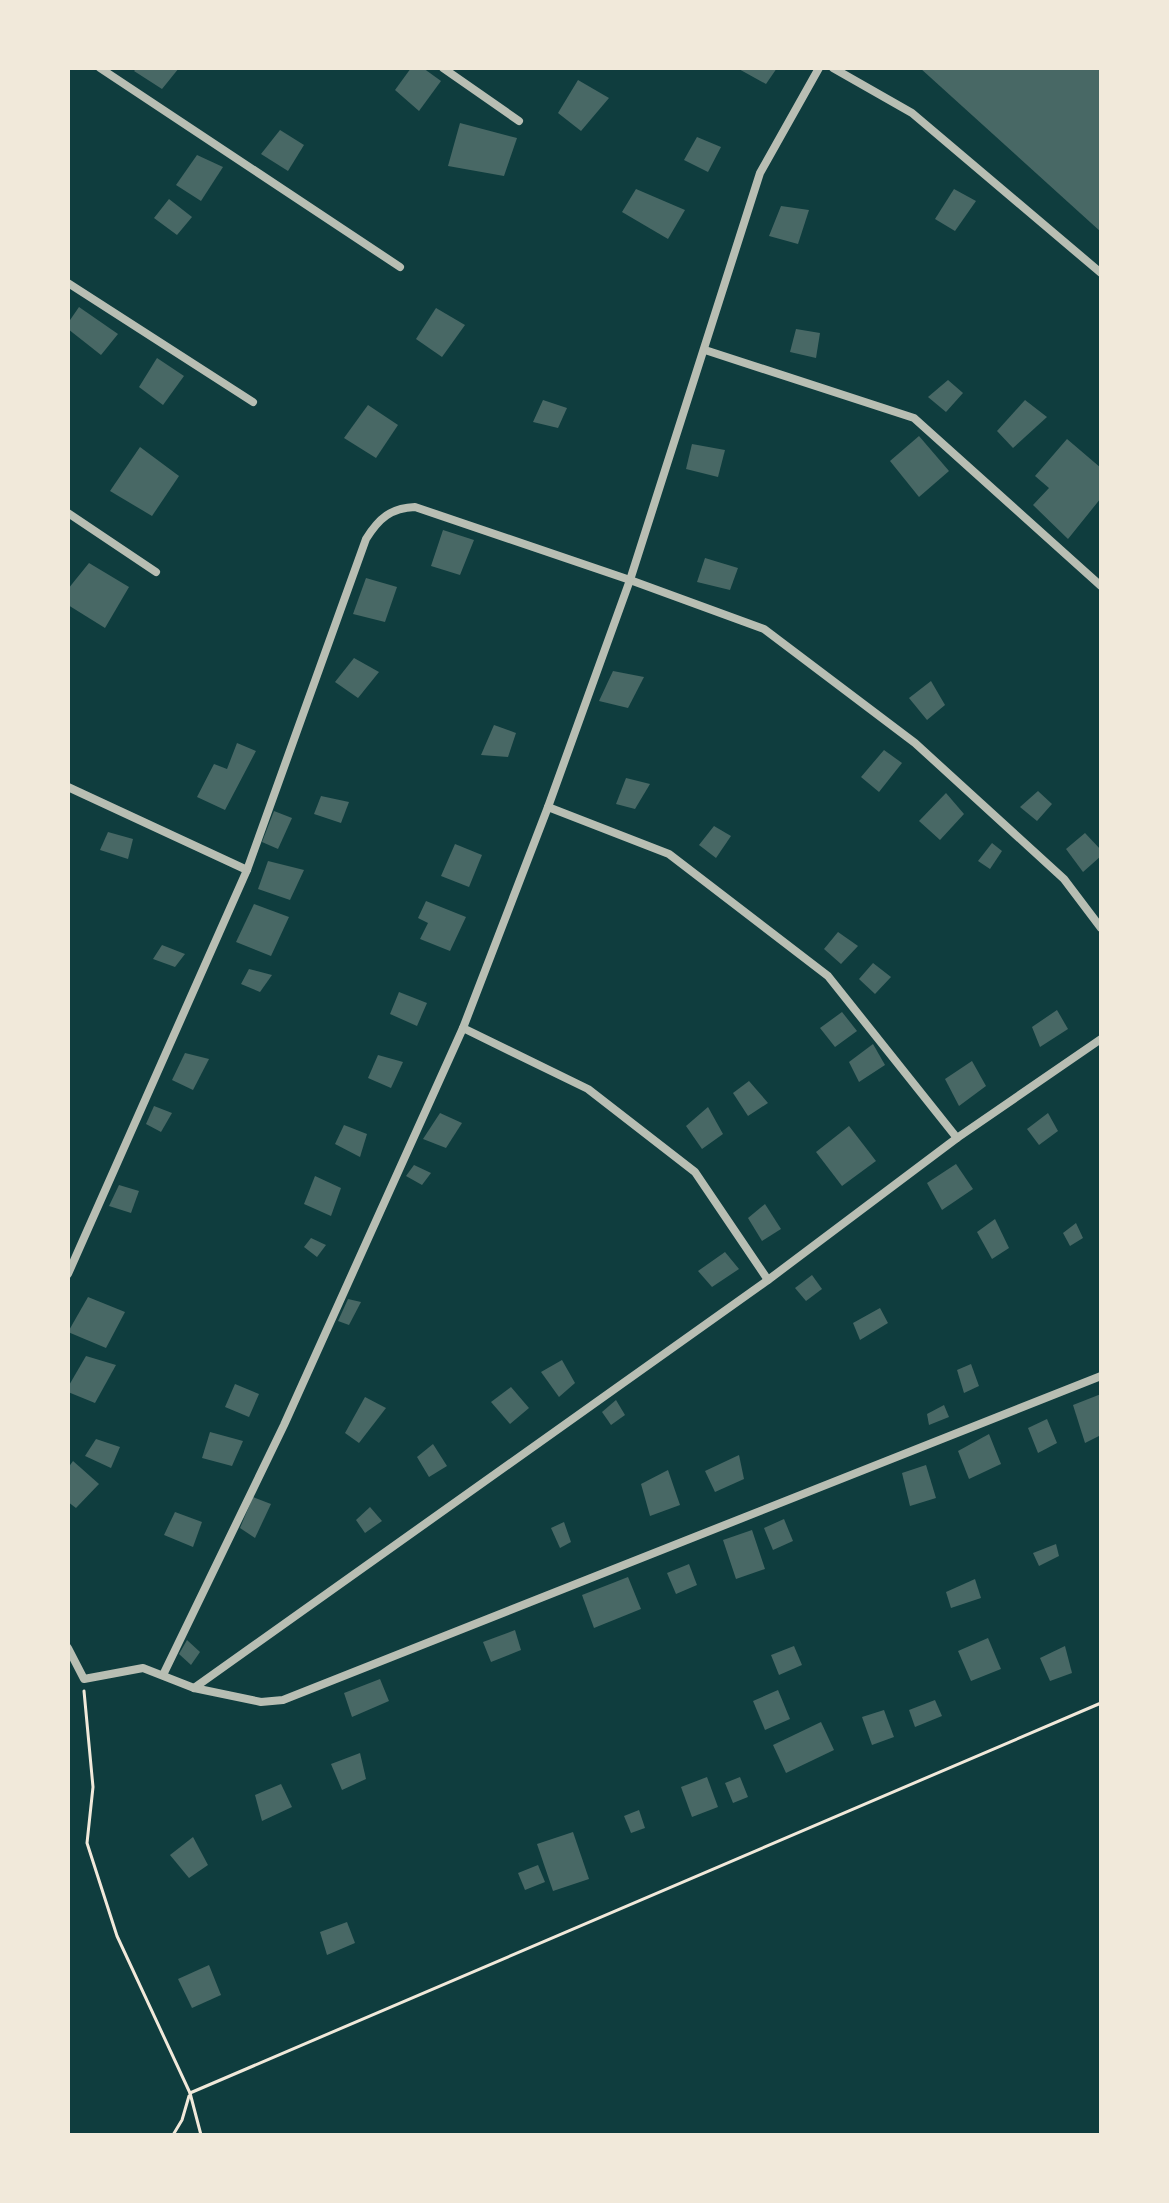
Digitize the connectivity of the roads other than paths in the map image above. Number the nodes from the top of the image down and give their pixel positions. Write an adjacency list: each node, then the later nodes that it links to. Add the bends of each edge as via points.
1 (100, 68): 6 (street)
2 (443, 68): 5 (street)
3 (819, 68): 9 (street, via 760,173)
4 (833, 68): 7 (street, via 912,113)
5 (519, 121)
6 (400, 267)
7 (1101, 273)
8 (68, 283): 10 (street)
9 (705, 350): 13 (street); 14 (street, via 914,418)
10 (253, 402)
11 (68, 513): 12 (street)
12 (156, 572)
13 (630, 580): 16 (street); 17 (street, via 415,507 389,512 366,539); 18 (street, via 764,629 915,743 1064,879)
14 (1101, 586)
15 (68, 787): 17 (street)
16 (548, 807): 19 (street); 21 (street, via 669,854 828,976)
17 (247, 870): 22 (street)
18 (1101, 928)
19 (463, 1028): 23 (street, via 588,1089 695,1172); 26 (street, via 284,1425)
20 (1101, 1039): 21 (street)
21 (957, 1138): 23 (street)
22 (68, 1274)
23 (768, 1280): 27 (street)
24 (1101, 1376): 27 (street, via 283,1700 261,1702)
25 (68, 1648): 26 (street, via 84,1679 143,1668)
26 (163, 1675): 27 (street)
27 (194, 1688)

